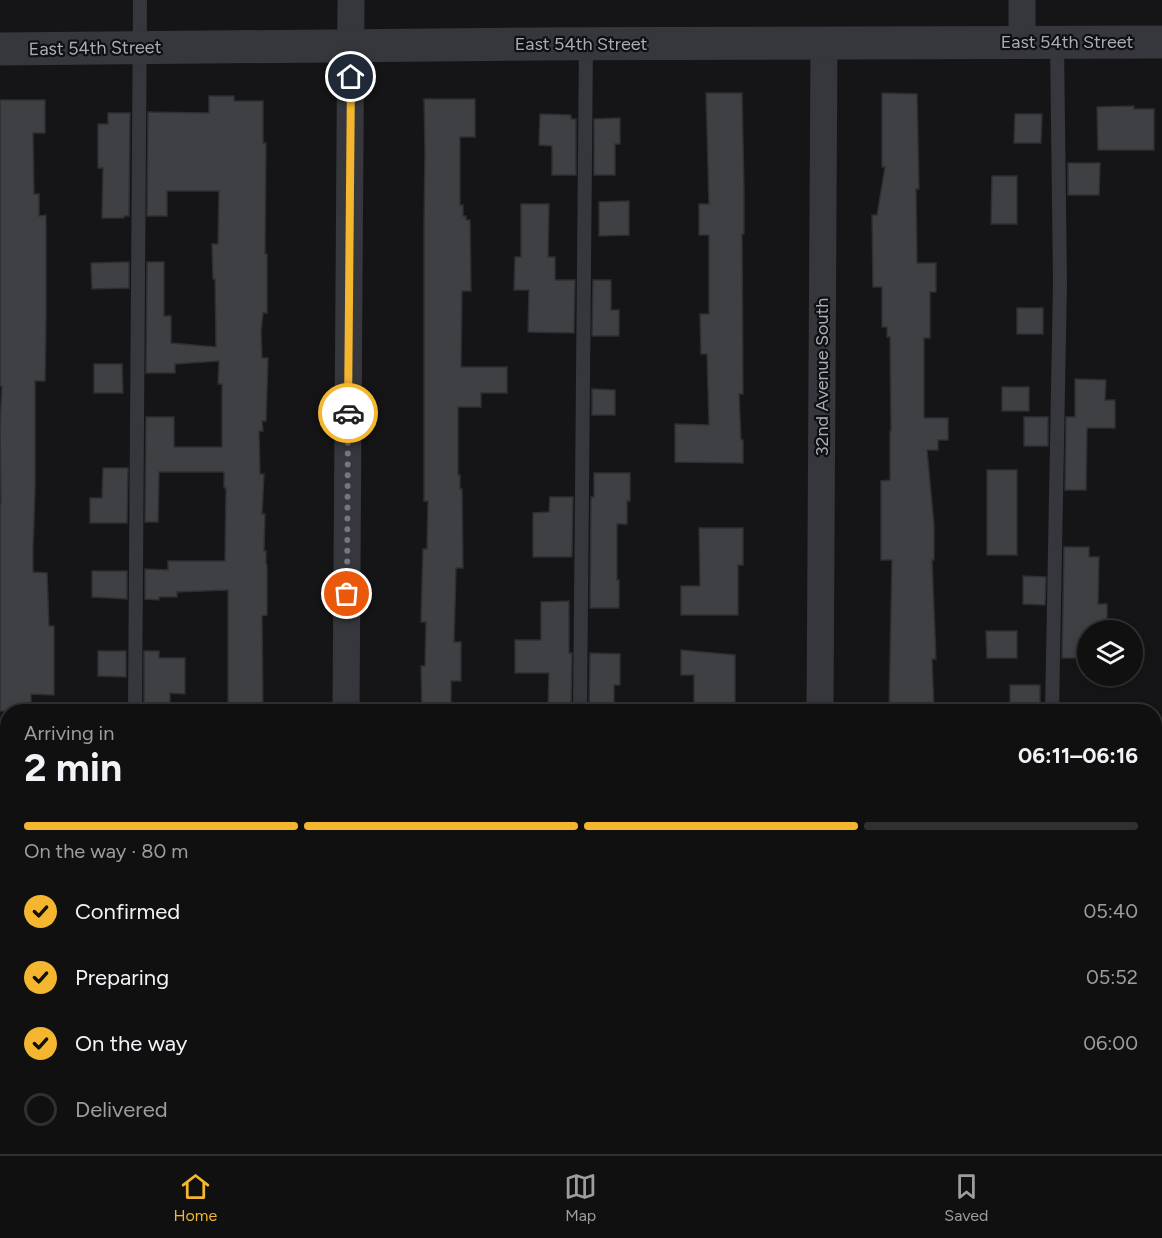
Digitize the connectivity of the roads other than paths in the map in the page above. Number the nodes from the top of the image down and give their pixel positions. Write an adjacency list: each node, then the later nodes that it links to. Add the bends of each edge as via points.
1 (140, 0): 10 (lane)
2 (351, 0): 8 (street)
3 (1022, 0): 4 (street)
4 (1022, 41): 5 (street, East 54th Street); 7 (street, East 54th Street)
5 (1057, 42): 6 (street, East 54th Street); 16 (lane, via 1060,283)
6 (1162, 42)
7 (824, 43): 9 (street, East 54th Street); 15 (street, 32nd Avenue South)
8 (352, 44): 9 (street, East 54th Street); 10 (street, East 54th Street); 13 (street)
9 (586, 44): 14 (lane)
10 (140, 47): 11 (street, East 54th Street); 12 (lane)
11 (0, 49)
12 (135, 704)
13 (346, 704)
14 (580, 704)
15 (820, 704)
16 (1052, 704)

